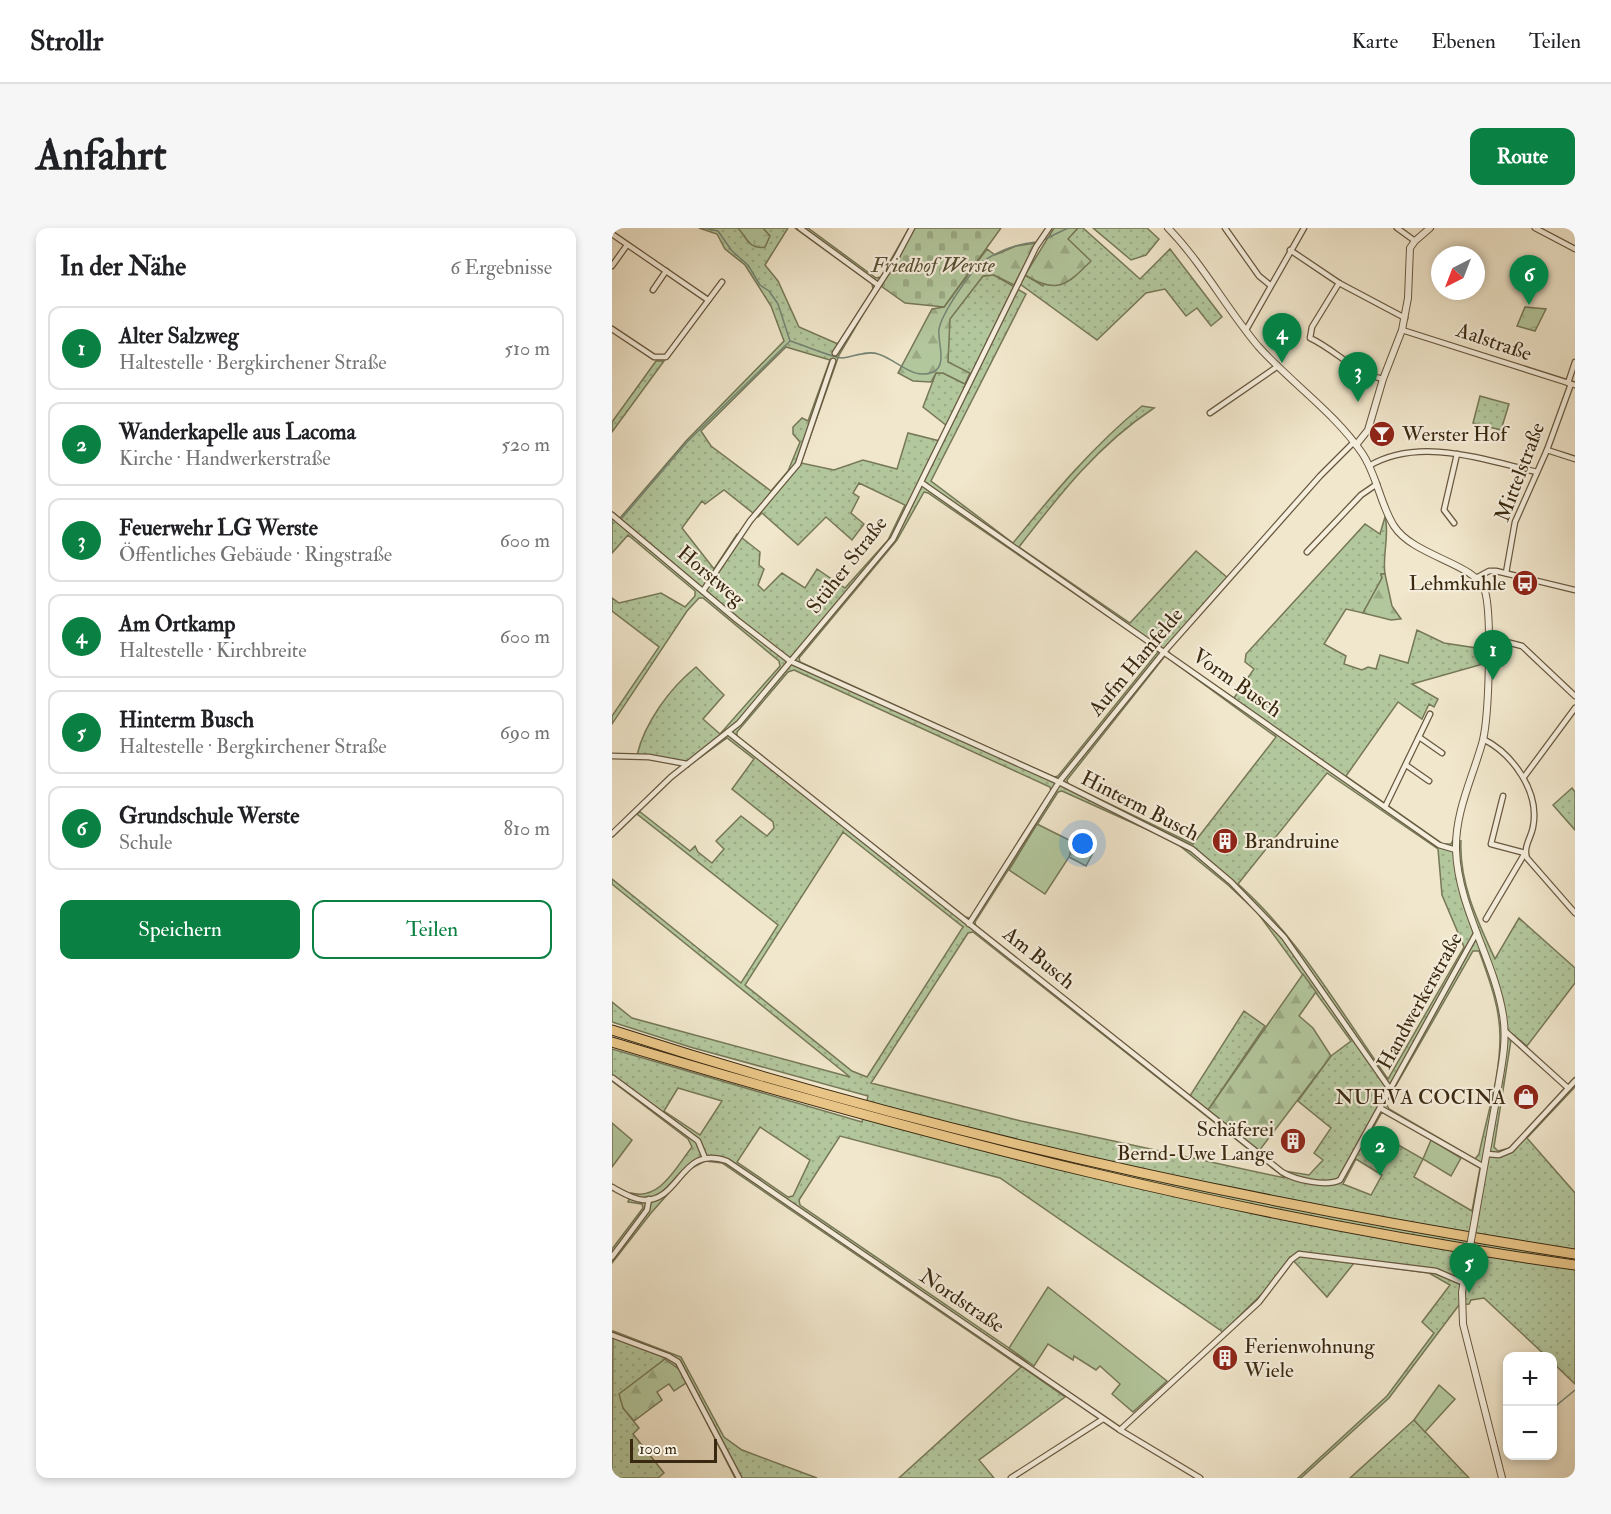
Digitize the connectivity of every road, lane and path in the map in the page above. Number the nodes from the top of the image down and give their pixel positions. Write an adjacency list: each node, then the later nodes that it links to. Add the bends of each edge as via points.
1 (800, 228): 21 (street)
2 (912, 228): 21 (street)
3 (1049, 228): 42 (street, Stüher Straße, via 1036,247)
4 (1168, 228): 27 (street)
5 (1226, 228): 22 (street, via 1245,258)
6 (1294, 228): 11 (street)
7 (1304, 228): 11 (street)
8 (1397, 228): 13 (street)
9 (1430, 228): 13 (street)
10 (1535, 228): 15 (street)
11 (1300, 233): 16 (street)
12 (612, 234): 14 (street)
13 (1415, 241): 25 (street, via 1409,255)
14 (627, 245): 17 (street); 18 (street)
15 (1575, 249)
16 (1290, 250): 20 (street); 22 (street)
17 (612, 266)
18 (666, 271): 23 (street); 24 (street)
19 (722, 282): 24 (street)
20 (1339, 284): 25 (street); 33 (street, via 1311,327 1310,338 1330,347 1351,366)
21 (878, 285): 29 (street)
22 (1270, 285): 27 (street)
23 (653, 290)
24 (708, 300): 26 (street, via 662,359)
25 (1405, 318): 28 (street)
26 (612, 329)
27 (1246, 330): 32 (street)
28 (1402, 330): 33 (street); 34 (street, Aalstraße)
29 (835, 353)
30 (833, 361): 50 (street, via 798,464 750,521)
31 (1575, 362): 34 (street, Mittelstraße)
32 (1278, 366): 35 (street); 36 (street)
33 (1383, 379): 36 (street, via 1368,430)
34 (1571, 384): 37 (street, Mittelstraße)
35 (1209, 413)
36 (1355, 444): 40 (street); 52 (street, Aufm Hamfelde, via 1320,476)
37 (1546, 450): 39 (street); 41 (street, Mittelstraße)
38 (1457, 454): 40 (street, via 1425,450); 41 (street); 45 (street, via 1444,510)
39 (1575, 459)
40 (1370, 466): 43 (street)
41 (1537, 472): 47 (street, Mittelstraße, via 1515,522)
42 (922, 483): 52 (street, Vorm Busch); 53 (street, Stüher Straße, via 893,539)
43 (1377, 484): 46 (street, via 1360,495); 48 (street, via 1393,525 1401,534 1428,554)
44 (612, 515): 50 (street, Horstweg)
45 (1454, 523)
46 (1307, 552)
47 (1506, 573): 48 (street, via 1489,571); 49 (street)
48 (1476, 578): 51 (street, via 1485,591)
49 (1575, 590)
50 (703, 591): 53 (street, Horstweg)
51 (1487, 637): 54 (street, via 1522,646); 59 (street)
52 (1164, 652): 66 (street, Aufm Hamfelde); 68 (street, Vorm Busch)
53 (790, 661): 57 (street, Stüher Straße); 66 (street, Hinterm Busch)
54 (1575, 696)
55 (1575, 708): 64 (street)
56 (1430, 714): 58 (street)
57 (728, 732): 62 (street, Stüher Straße); 74 (street, Am Busch)
58 (1419, 736): 60 (street); 63 (street)
59 (1483, 739): 64 (street, via 1507,757); 70 (street, via 1462,807)
60 (1442, 753)
61 (612, 756): 62 (street)
62 (687, 764): 69 (street, Stüher Straße)
63 (1406, 765): 65 (street); 68 (street)
64 (1524, 777): 71 (street, via 1534,814)
65 (1429, 781)
66 (1059, 782): 74 (street, Aufm Hamfelde); 82 (street, Hinterm Busch, via 1179,840 1231,882 1284,938)
67 (1503, 796): 71 (street, via 1491,844)
68 (1385, 807): 70 (street, Vorm Busch, via 1443,848)
69 (612, 834)
70 (1456, 850): 75 (street)
71 (1525, 853): 72 (street); 73 (street)
72 (1575, 913)
73 (1486, 919)
74 (969, 924): 87 (street, Am Busch, via 1282,1172 1294,1178 1330,1183)
75 (1477, 932): 77 (street, via 1500,998); 82 (street, Handwerkerstraße)
76 (612, 1030): 90 (highway, via 797,1086 1075,1158 1295,1206)
77 (1505, 1031): 81 (street); 84 (street)
78 (612, 1042): 92 (highway, via 837,1109 1082,1171 1367,1230)
79 (613, 1078): 85 (street, via 698,1141)
80 (1575, 1081): 81 (street)
81 (1568, 1088): 84 (street, via 1511,1150)
82 (1390, 1089): 83 (street, Handwerkerstraße)
83 (1380, 1107): 86 (street); 87 (street, Handwerkerstraße)
84 (1487, 1154): 86 (street)
85 (705, 1158): 89 (street, via 688,1166 664,1193); 95 (street, Nordstraße, via 732,1163)
86 (1484, 1167): 93 (street, bridge)
87 (1340, 1180)
88 (612, 1187): 89 (street, via 631,1197)
89 (649, 1199): 91 (street, via 647,1210)
90 (1575, 1254)
91 (612, 1257)
92 (1575, 1265)
93 (1464, 1283): 96 (street, via 1436,1271 1299,1254 1259,1302); 100 (street, via 1463,1324)
94 (612, 1335): 97 (street, via 678,1362)
95 (1103, 1419): 96 (street, Nordstraße); 98 (street)
96 (1120, 1431): 99 (street, Nordstraße)
97 (739, 1478)
98 (1011, 1478)
99 (1200, 1478)
100 (1502, 1478)

